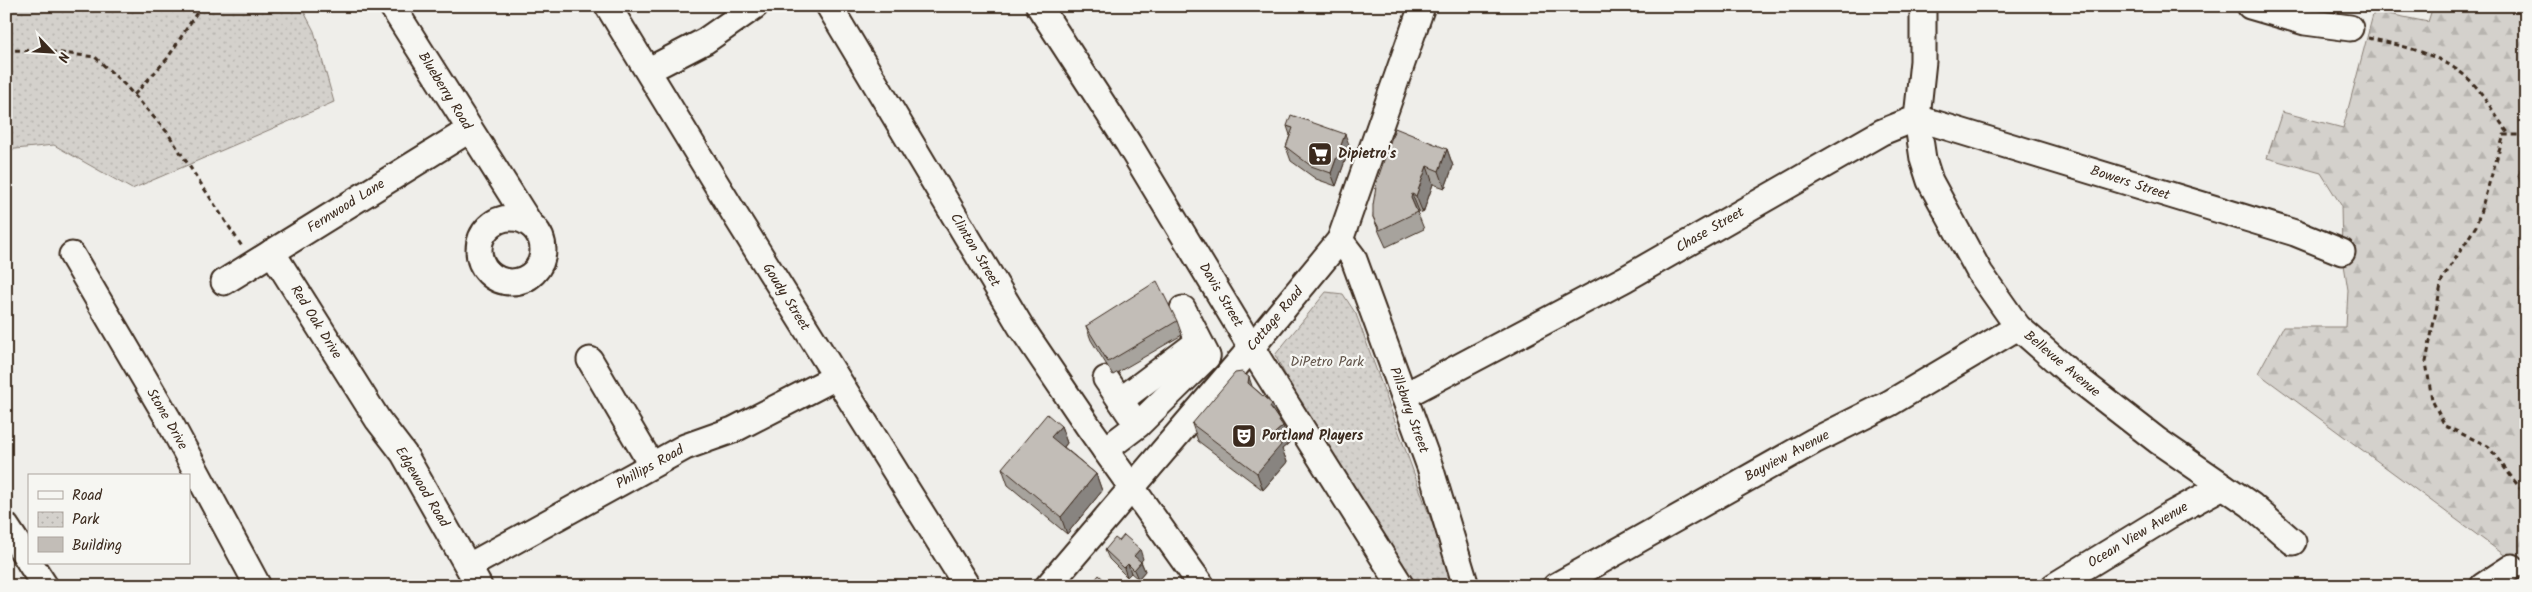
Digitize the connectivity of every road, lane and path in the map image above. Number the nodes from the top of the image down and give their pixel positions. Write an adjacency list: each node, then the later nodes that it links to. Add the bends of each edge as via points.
1 (201, 6): 13 (path, via 168,59)
2 (392, 6): 15 (street, Blueberry Road)
3 (608, 6): 12 (street, Goudy Street)
4 (755, 6): 12 (street, via 704,41)
5 (829, 6): 38 (street, Clinton Street, via 1021,327)
6 (1039, 6): 28 (street, Davis Street, via 1128,143)
7 (1422, 6): 21 (street, Cottage Road)
8 (1923, 6): 14 (street, via 1923,61)
9 (2250, 6): 10 (street, via 2305,22)
10 (2350, 28): 16 (path, via 2368,37 2417,48 2460,71 2478,89)
11 (6, 50): 13 (path, via 96,57)
12 (649, 70): 31 (street, Goudy Street)
13 (134, 95): 24 (path, via 167,132)
14 (1917, 118): 22 (street, Bowers Street, via 2295,233); 27 (street, Bellevue Avenue, via 1930,181 1980,273); 35 (street, Chase Street, via 1882,132 1625,279)
15 (469, 130): 18 (street, Blueberry Road); 24 (street, Fernwood Lane)
16 (2509, 135): 17 (path); 43 (path, via 2504,135 2476,226 2442,280 2426,362 2432,400 2445,426 2488,446)
17 (2526, 138)
18 (498, 175): 19 (street, Blueberry Road); 20 (street, Blueberry Road, via 500,194)
19 (530, 224): 20 (street, via 511,217); 20 (street, Blueberry Road, via 542,240 542,261 529,277 509,282 499,280 482,266 479,244)
20 (490, 225)
21 (1340, 240): 28 (street, Cottage Road); 35 (street, Pillsbury Street, via 1353,257)
22 (2342, 252)
23 (72, 255): 51 (street, Stone Drive, via 167,418)
24 (263, 258): 25 (street, Fernwood Lane); 34 (street, Red Oak Drive)
25 (224, 282)
26 (1183, 310): 29 (street)
27 (2018, 327): 42 (street, Bellevue Avenue, via 2061,366 2143,430); 57 (street, Bayview Avenue, via 1890,403 1805,445)
28 (1252, 347): 33 (street, Cottage Road); 55 (street, Davis Street)
29 (1203, 350): 33 (street); 36 (street); 37 (street)
30 (590, 360): 40 (street)
31 (836, 377): 40 (street, Phillips Road, via 733,430 685,447); 52 (street, Goudy Street)
32 (1106, 379): 36 (street)
33 (1224, 380): 39 (street, Cottage Road)
34 (360, 392): 49 (street, Edgewood Road, via 404,454)
35 (1404, 396): 56 (street, Pillsbury Street, via 1430,467)
36 (1121, 400): 37 (street)
37 (1135, 427): 38 (street); 39 (street)
38 (1106, 450): 41 (street, Clinton Street)
39 (1158, 457): 41 (street, Cottage Road)
40 (651, 464): 49 (street, Phillips Road)
41 (1132, 486): 53 (street, Cottage Road); 54 (street, Clinton Street)
42 (2223, 486): 45 (street, Bellevue Avenue, via 2251,505); 58 (street, Ocean View Avenue)
43 (2526, 496)
44 (6, 526): 46 (street)
45 (2293, 542)
46 (28, 559)
47 (31, 564): 50 (street)
48 (2512, 567): 59 (street)
49 (474, 576)
50 (45, 586)
51 (258, 586)
52 (967, 586)
53 (1048, 586)
54 (1202, 586)
55 (1401, 586)
56 (1466, 586)
57 (1556, 586)
58 (2054, 586)
59 (2483, 586)

